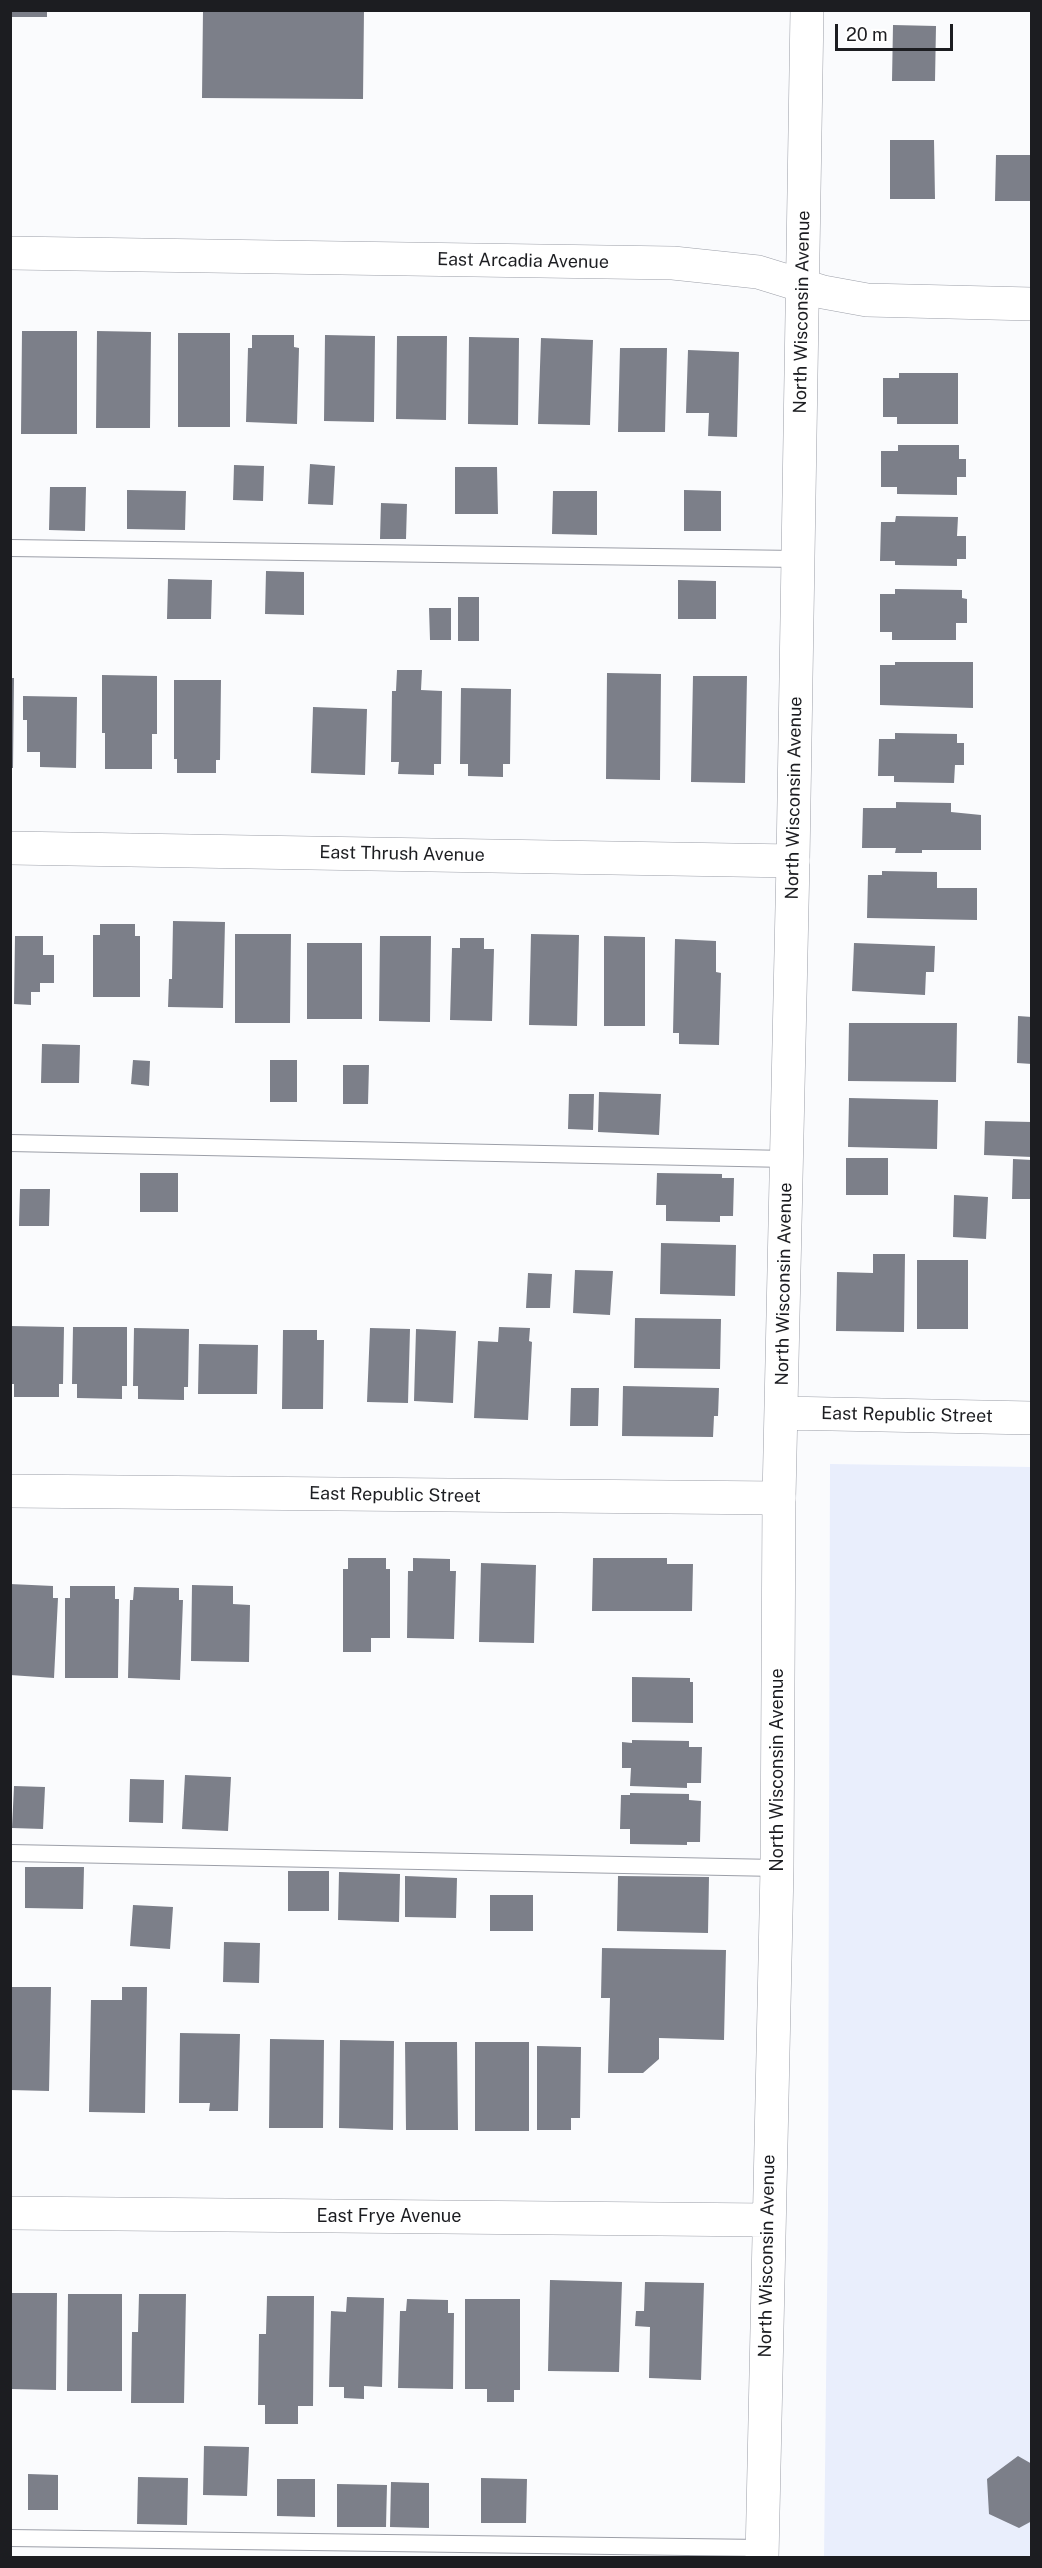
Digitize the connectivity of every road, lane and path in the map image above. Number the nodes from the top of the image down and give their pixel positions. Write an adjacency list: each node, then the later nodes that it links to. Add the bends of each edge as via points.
1 (807, 10): 3 (street, North Wisconsin Avenue)
2 (10, 253): 3 (street, East Arcadia Avenue, via 673,263 758,272)
3 (803, 286): 4 (street, East Arcadia Avenue, via 867,300); 6 (street, North Wisconsin Avenue)
4 (1032, 304)
5 (10, 548): 6 (lane)
6 (797, 559): 8 (street, North Wisconsin Avenue)
7 (10, 848): 8 (street, East Thrush Avenue)
8 (793, 861): 10 (street, North Wisconsin Avenue)
9 (10, 1143): 10 (lane)
10 (787, 1159): 11 (street, North Wisconsin Avenue)
11 (782, 1413): 12 (street, East Republic Street); 14 (street, North Wisconsin Avenue)
12 (1032, 1418)
13 (10, 1491): 14 (street, East Republic Street)
14 (779, 1498): 16 (street, North Wisconsin Avenue)
15 (10, 1853): 16 (lane)
16 (777, 1868): 18 (street, North Wisconsin Avenue)
17 (10, 2213): 18 (street, East Frye Avenue)
18 (768, 2220): 20 (street, North Wisconsin Avenue)
19 (10, 2538): 20 (lane)
20 (762, 2553)

